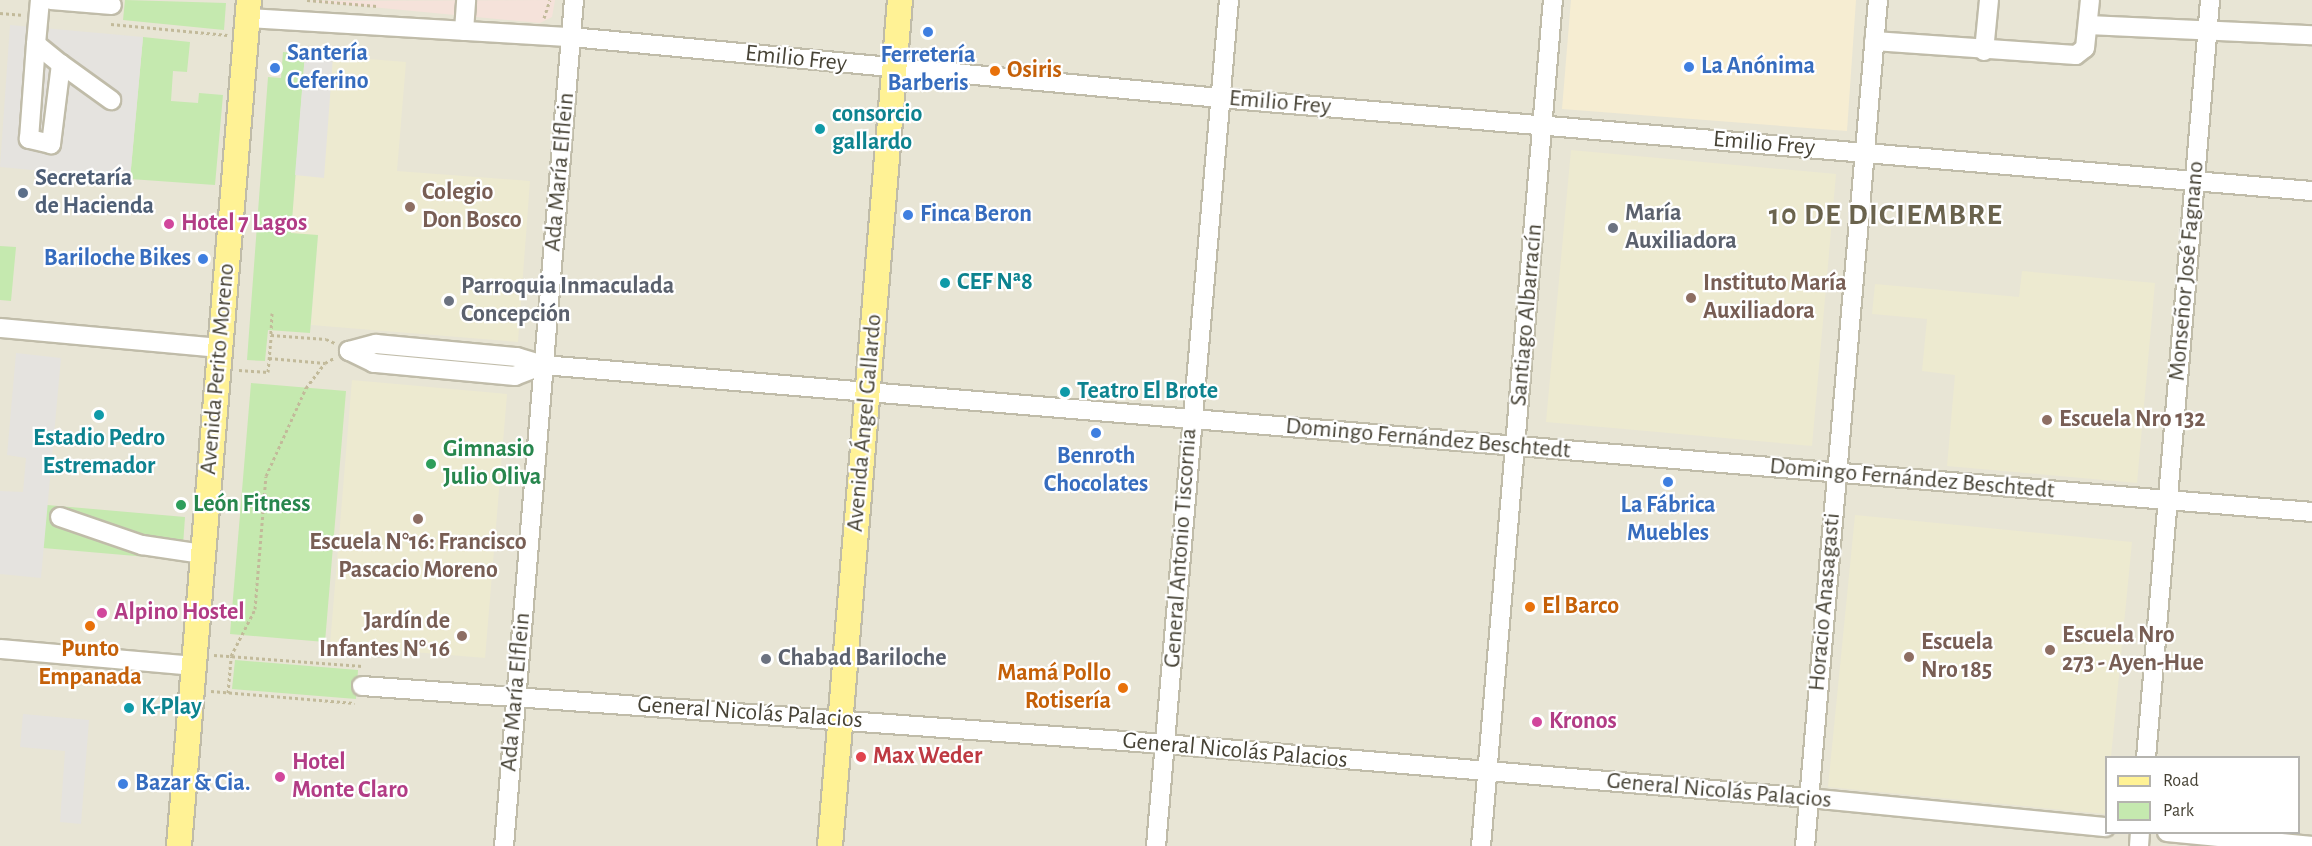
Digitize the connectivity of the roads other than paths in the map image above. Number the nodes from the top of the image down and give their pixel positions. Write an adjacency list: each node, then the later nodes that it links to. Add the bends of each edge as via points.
1 (40, 0): 20 (street)
2 (51, 0): 12 (street)
3 (466, 0): 16 (street)
4 (574, 0): 18 (street, Ada María Elflein)
5 (900, 0): 23 (main road, Avenida Ángel Gallardo)
6 (1229, 0): 24 (street, General Antonio Tiscornia)
7 (1554, 0): 26 (street, Santiago Albarracín)
8 (1878, 0): 19 (street, Horacio Anasagasti)
9 (1989, 0): 21 (street)
10 (2090, 0): 14 (street)
11 (2210, 0): 15 (street, Monseñor José Fagnano)
12 (112, 5)
13 (248, 18): 16 (street, Emilio Frey); 31 (main road, Avenida Perito Moreno)
14 (2088, 25): 15 (street); 21 (street, via 2085,48 2076,56)
15 (2208, 30): 17 (street); 28 (street, Monseñor José Fagnano)
16 (464, 31): 18 (street, Emilio Frey)
17 (2312, 35)
18 (571, 37): 23 (street, Emilio Frey); 32 (street, Ada María Elflein)
19 (1874, 41): 21 (street); 27 (street, Horacio Anasagasti)
20 (36, 44): 22 (street); 22 (street, via 31,142 54,143)
21 (1984, 51)
22 (61, 64): 25 (street)
23 (894, 68): 24 (street, Emilio Frey); 33 (main road, Avenida Ángel Gallardo)
24 (1220, 98): 26 (street, Emilio Frey); 34 (street, General Antonio Tiscornia)
25 (111, 100)
26 (1545, 126): 27 (street, Emilio Frey); 35 (street, Santiago Albarracín)
27 (1864, 152): 28 (street, Emilio Frey); 36 (street, Horacio Anasagasti)
28 (2195, 181): 29 (street, Emilio Frey); 37 (street, Monseñor José Fagnano)
29 (2312, 191)
30 (0, 328): 31 (street)
31 (218, 358): 40 (main road, Avenida Perito Moreno)
32 (543, 365): 32 (street, Domingo Fernández Beschtedt, via 515,376 374,363 349,351 376,344 517,357); 33 (street, Domingo Fernández Beschtedt); 44 (street, Ada María Elflein)
33 (868, 390): 34 (street, Domingo Fernández Beschtedt); 45 (main road, Avenida Ángel Gallardo)
34 (1191, 418): 35 (street, Domingo Fernández Beschtedt); 46 (street, General Antonio Tiscornia)
35 (1516, 448): 36 (street, Domingo Fernández Beschtedt); 48 (street, Santiago Albarracín)
36 (1836, 472): 37 (street, Domingo Fernández Beschtedt); 49 (street, Horacio Anasagasti)
37 (2168, 499): 38 (street, Domingo Fernández Beschtedt); 47 (street, Monseñor José Fagnano)
38 (2312, 512)
39 (60, 518): 40 (street, via 142,545)
40 (202, 554): 42 (main road, Avenida Perito Moreno)
41 (0, 649): 42 (street)
42 (194, 666): 52 (main road, Avenida Perito Moreno)
43 (363, 695): 44 (street, General Nicolás Palacios)
44 (516, 698): 45 (street, General Nicolás Palacios); 53 (street, Ada María Elflein)
45 (841, 719): 46 (street, General Nicolás Palacios); 54 (main road, Avenida Ángel Gallardo)
46 (1165, 744): 48 (street, General Nicolás Palacios); 55 (street, General Antonio Tiscornia)
47 (2146, 756)
48 (1487, 773): 49 (street, General Nicolás Palacios); 56 (street, Santiago Albarracín)
49 (1809, 798): 50 (street, General Nicolás Palacios); 57 (street, Horacio Anasagasti)
50 (2105, 827)
51 (2188, 834): 58 (street)
52 (179, 846)
53 (504, 846)
54 (830, 846)
55 (1156, 846)
56 (1481, 846)
57 (1805, 846)
58 (2312, 846)

